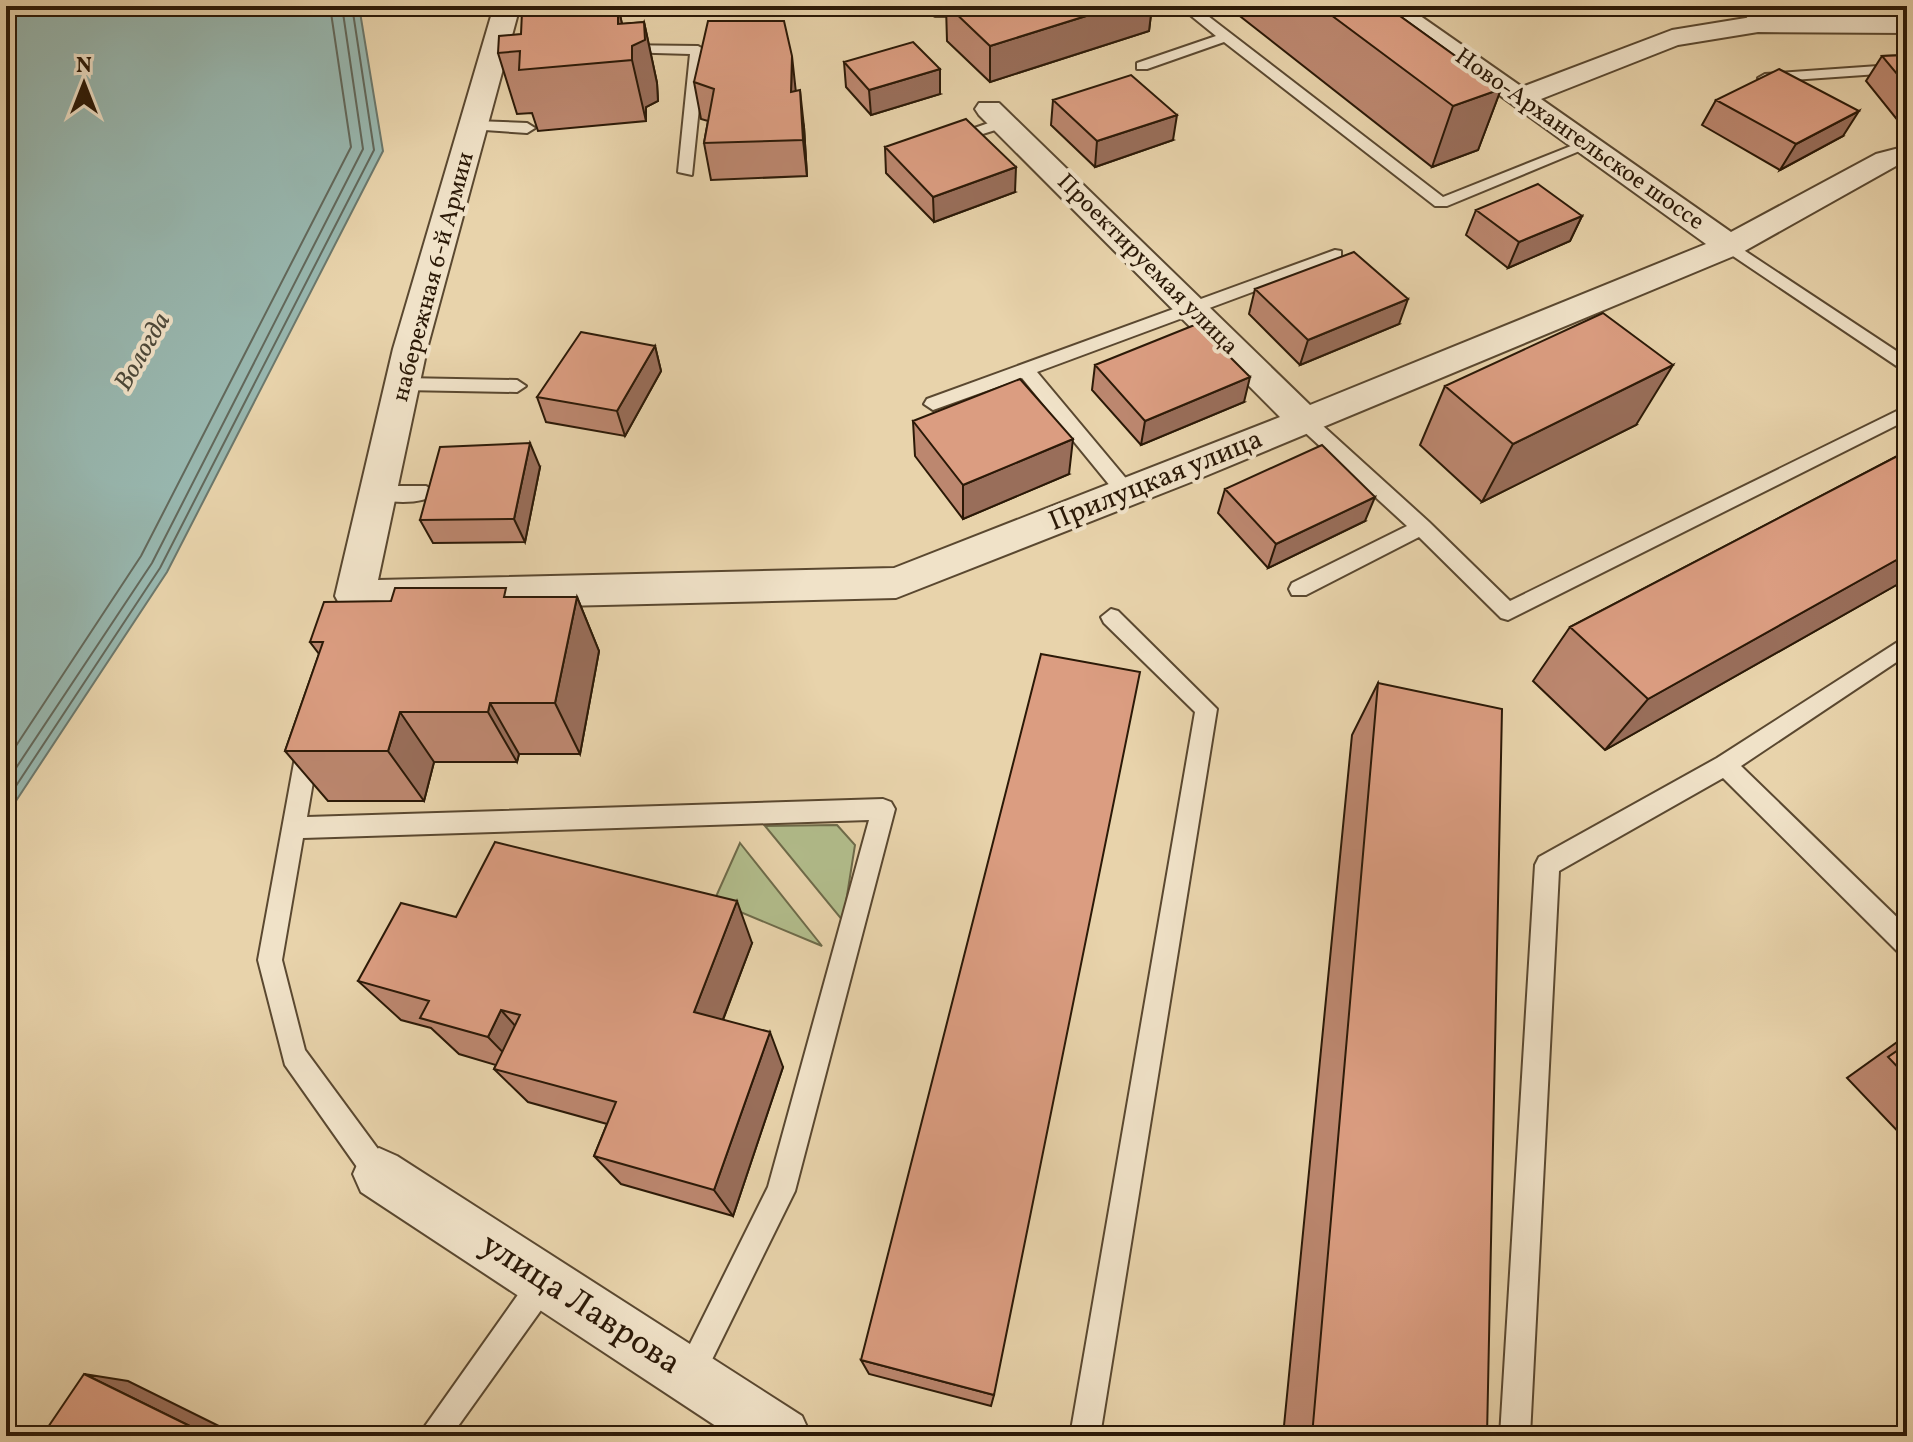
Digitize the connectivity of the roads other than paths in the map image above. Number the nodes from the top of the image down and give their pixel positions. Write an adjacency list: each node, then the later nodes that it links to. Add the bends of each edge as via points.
1 (507, 6): 16 (street, набережная 6-й Армии, via 503,46)
2 (959, 6): 5 (lane)
3 (1186, 6): 9 (lane)
4 (1389, 6): 14 (street, Ново-Архангельское шоссе)
5 (940, 13)
6 (1752, 15): 7 (street); 14 (street, via 1672,38)
7 (1821, 15): 8 (street)
8 (1907, 25)
9 (1226, 37): 11 (lane); 18 (lane, via 1441,203)
10 (605, 48): 21 (lane, via 698,50)
11 (1142, 66)
12 (1907, 68): 13 (lane)
13 (1754, 83)
14 (1519, 98): 18 (street, Ново-Архангельское шоссе)
15 (996, 116): 19 (lane); 24 (street, Проектируемая улица)
16 (475, 126): 17 (lane); 27 (street, набережная 6-й Армии)
17 (527, 128)
18 (1586, 145): 22 (street, Ново-Архангельское шоссе)
19 (930, 146)
20 (1907, 155): 22 (street, Прилуцкая улица, via 1886,160)
21 (686, 172)
22 (1730, 246): 25 (lane); 31 (street, Прилуцкая улица)
23 (1335, 255): 24 (lane)
24 (1191, 308): 26 (lane); 31 (street, Проектируемая улица)
25 (1907, 367)
26 (1025, 370): 29 (lane); 34 (lane)
27 (403, 384): 28 (lane); 32 (street, набережная 6-й Армии)
28 (517, 386)
29 (933, 404)
30 (1907, 412): 35 (lane, via 1508,612)
31 (1305, 421): 34 (street, Прилуцкая улица); 35 (lane)
32 (380, 493): 33 (lane); 37 (street, набережная 6-й Армии)
33 (426, 493)
34 (1127, 493): 37 (street, Прилуцкая улица, via 896,583)
35 (1422, 527): 36 (lane)
36 (1299, 589)
37 (353, 608)
38 (1111, 617): 49 (lane, via 1206,709)
39 (1907, 644): 41 (lane)
40 (316, 723): 42 (lane)
41 (1725, 765): 43 (lane); 50 (lane, via 1547,865)
42 (293, 828): 44 (lane, via 270,960 290,1043); 46 (lane, via 883,809 781,1191)
43 (1907, 944)
44 (379, 1174): 45 (street, улица Лаврова)
45 (544, 1282): 46 (street, улица Лаврова); 47 (lane)
46 (689, 1376): 48 (street, улица Лаврова)
47 (433, 1436)
48 (782, 1436)
49 (1085, 1436)
50 (1515, 1436)

